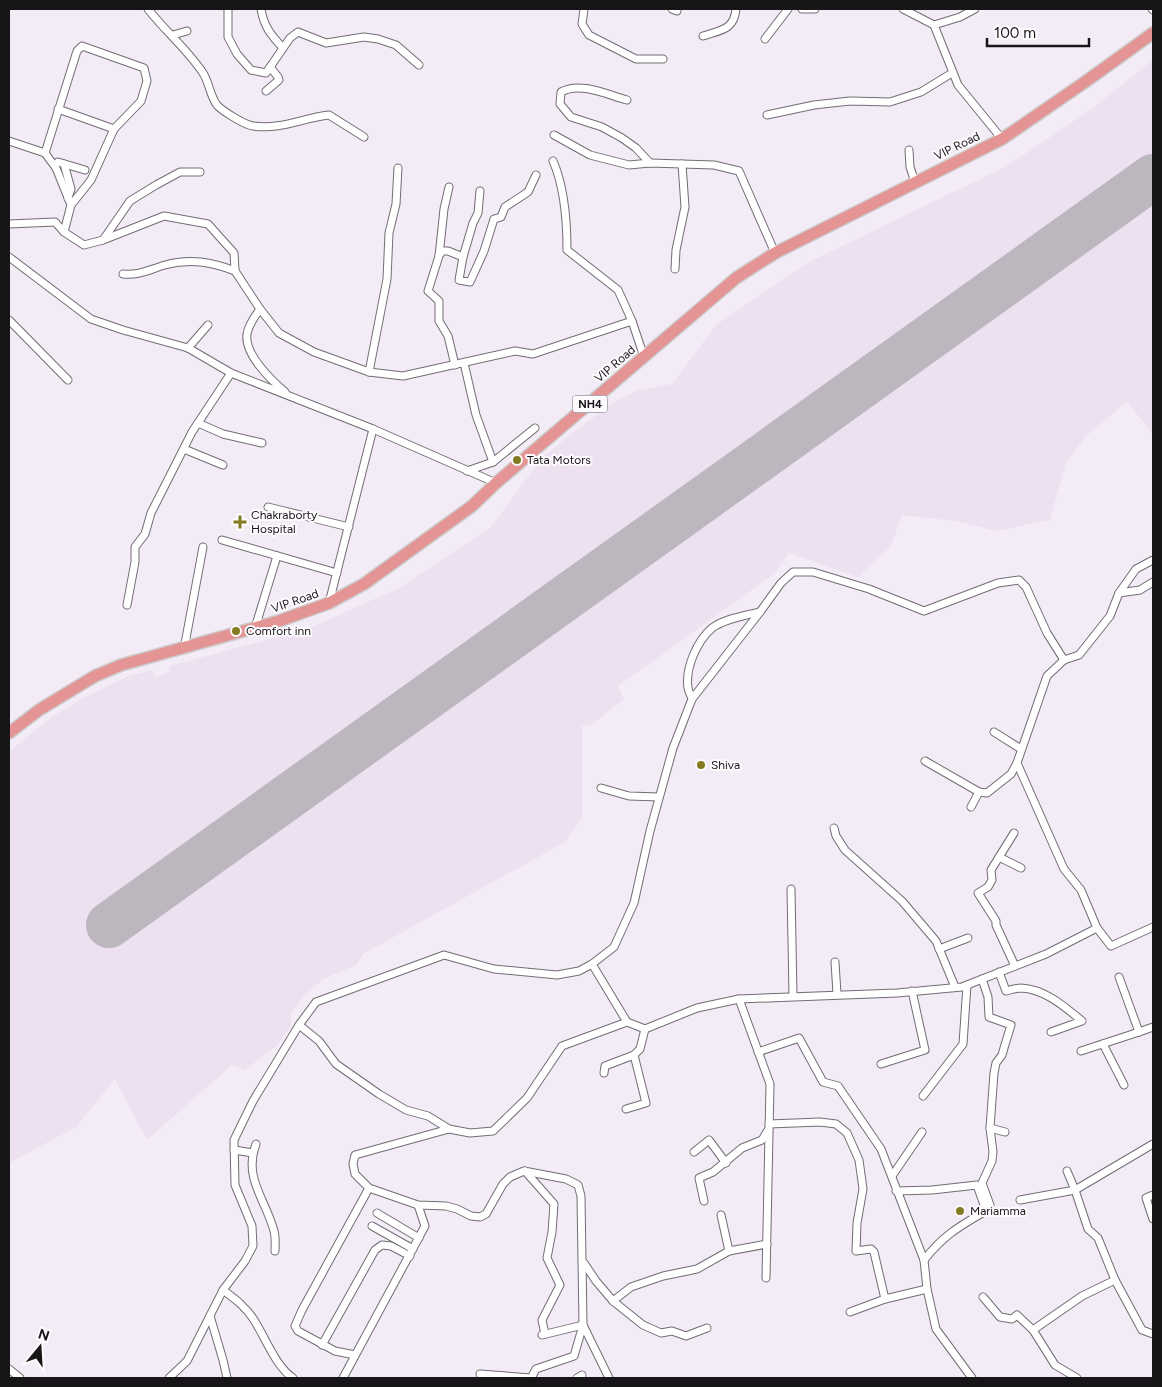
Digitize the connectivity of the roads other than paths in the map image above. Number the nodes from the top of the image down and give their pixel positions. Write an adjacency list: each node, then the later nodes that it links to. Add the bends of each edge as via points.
1 (148, 9): 15 (street)
2 (228, 9): 21 (street, via 228,37 237,54 251,70 266,73)
3 (261, 9): 18 (street, via 263,22)
4 (584, 9): 19 (street, via 582,24 589,35 636,59)
5 (736, 9): 16 (street, via 735,20 728,28)
6 (788, 9): 17 (street)
7 (797, 9): 8 (street)
8 (802, 9): 9 (street)
9 (815, 9)
10 (904, 9): 12 (street)
11 (976, 9): 12 (street)
12 (934, 25): 22 (street)
13 (187, 31): 15 (street)
14 (1153, 33): 30 (highway, VIP Road / NH4)
15 (173, 35): 29 (street, via 204,74 217,105 232,116 251,126 281,127 328,115)
16 (703, 36)
17 (765, 39)
18 (283, 48): 20 (street, via 298,32 326,43 364,36 396,45); 21 (street)
19 (663, 59)
20 (419, 65)
21 (270, 67): 23 (street, via 279,80)
22 (952, 73): 26 (street, via 921,92 890,102 850,101); 30 (street, via 958,86)
23 (266, 91)
24 (627, 100): 35 (street, via 569,87 561,92 560,104 571,117 602,127 622,138)
25 (58, 109): 27 (street); 27 (street, via 77,51 82,46 144,68 147,81 141,101); 33 (street)
26 (767, 114)
27 (114, 129): 44 (street, via 91,180)
28 (554, 135): 35 (street, via 590,155 629,165)
29 (364, 137)
30 (1002, 139): 41 (highway, VIP Road / NH4)
31 (9, 141): 33 (street)
32 (908, 150): 41 (street)
33 (45, 153): 44 (street, via 56,168)
34 (553, 161): 57 (street, via 559,174 567,250 618,290)
35 (650, 163): 36 (street)
36 (682, 164): 48 (street, via 714,165 739,171); 52 (street, via 685,207)
37 (398, 168): 64 (street, via 396,204 389,233 387,279)
38 (85, 170): 44 (street, via 61,163 71,189)
39 (200, 172): 47 (street, via 180,172 130,201)
40 (536, 175): 51 (street, via 528,192 505,206 502,217 494,219 470,282 459,280)
41 (915, 182): 48 (highway, VIP Road / NH4)
42 (449, 187): 49 (street)
43 (480, 192): 51 (street, via 478,213)
44 (70, 202): 46 (street)
45 (9, 224): 46 (street, via 55,222)
46 (64, 232): 47 (street, via 84,245)
47 (103, 240): 53 (street, via 164,216 208,224 234,253)
48 (775, 253): 60 (highway, VIP Road / NH4, via 736,278)
49 (439, 256): 51 (street, via 442,251 448,251); 62 (street, via 428,291 439,301 439,321 448,336)
50 (9, 257): 59 (street, via 91,319)
51 (462, 257)
52 (675, 269)
53 (235, 271): 54 (street, via 216,263 194,260 168,264 132,276); 55 (street)
54 (123, 274)
55 (260, 309): 64 (street, via 279,333 314,352); 66 (street, via 246,334 248,347 264,373)
56 (9, 320): 65 (street)
57 (632, 321): 60 (street); 61 (street, via 533,354 515,351)
58 (208, 325): 59 (street)
59 (188, 348): 63 (street)
60 (644, 357): 75 (highway, VIP Road / NH4)
61 (464, 363): 62 (street); 72 (street, via 476,415)
62 (455, 364): 64 (street, via 404,376)
63 (231, 372): 66 (street); 67 (street)
64 (369, 372)
65 (68, 380)
66 (288, 395): 69 (street)
67 (198, 424): 70 (street); 71 (street)
68 (535, 428): 72 (street)
69 (373, 429): 74 (street); 77 (street)
70 (262, 443)
71 (184, 449): 73 (street); 86 (street, via 151,513 145,534 135,547)
72 (493, 462): 74 (street)
73 (223, 465)
74 (467, 471): 75 (street)
75 (496, 483): 85 (highway, VIP Road / NH4, via 472,506 364,584)
76 (268, 508): 77 (street)
77 (348, 527): 82 (street)
78 (222, 540): 80 (street)
79 (203, 548): 89 (street)
80 (277, 556): 82 (street); 88 (street)
81 (1153, 560): 84 (street, via 1136,569)
82 (337, 573): 85 (street)
83 (1153, 582): 84 (street, via 1140,590)
84 (1119, 593): 90 (street, via 1110,616 1079,655)
85 (330, 603): 88 (highway, VIP Road / NH4)
86 (127, 605)
87 (760, 612): 90 (street, via 793,572 813,572 869,589 924,611 998,583 1019,580 1026,587 1047,633); 91 (street); 91 (street, via 713,628 698,645 689,668 688,689)
88 (255, 628): 89 (highway, VIP Road / NH4)
89 (184, 649): 93 (highway, VIP Road / NH4, via 121,665 95,676 39,710)
90 (1064, 660): 94 (street, via 1047,676)
91 (692, 699): 99 (street)
92 (994, 732): 94 (street)
93 (9, 733)
94 (1021, 749): 96 (street)
95 (925, 761): 98 (street)
96 (1017, 763): 98 (street, via 1011,774 988,793); 107 (street, via 1064,869 1081,890)
97 (601, 788): 99 (street, via 629,796)
98 (979, 792): 100 (street)
99 (659, 797): 111 (street, via 634,903 614,947)
100 (971, 807)
101 (834, 828): 109 (street, via 845,850 902,902)
102 (1014, 833): 103 (street)
103 (999, 857): 104 (street); 112 (street, via 991,870 992,880 988,887 978,893 996,921)
104 (1021, 868)
105 (791, 889): 120 (street)
106 (1153, 927): 107 (street, via 1110,946)
107 (1097, 928): 112 (street)
108 (968, 938): 109 (street)
109 (940, 949): 117 (street)
110 (835, 962): 119 (street)
111 (592, 964): 122 (street); 123 (street, via 579,971 557,975 494,969 444,955 316,1002)
112 (1016, 966): 113 (street)
113 (1000, 972): 115 (street); 126 (street, via 1006,992 1020,988 1039,992 1082,1021)
114 (1119, 977): 127 (street)
115 (982, 979): 116 (street); 139 (street, via 988,997 989,1017 1011,1025 1002,1055 996,1063)
116 (967, 984): 117 (street); 135 (street, via 963,1044)
117 (955, 987): 118 (street)
118 (912, 991): 119 (street); 132 (street, via 925,1050)
119 (837, 994): 120 (street)
120 (794, 996): 121 (street)
121 (739, 999): 125 (street, via 697,1008); 130 (street)
122 (628, 1022): 125 (street); 138 (street, via 562,1046 527,1098 493,1131 470,1133)
123 (299, 1025): 138 (street, via 319,1041 336,1064 379,1094 406,1110 428,1116); 144 (street, via 253,1101 234,1140)
124 (1153, 1027): 127 (street)
125 (644, 1029): 131 (street, via 640,1050)
126 (1051, 1032)
127 (1139, 1032): 128 (street)
128 (1102, 1044): 129 (street); 134 (street)
129 (1081, 1051)
130 (758, 1052): 137 (street, via 770,1084); 150 (street, via 799,1038 823,1082 838,1086 867,1126)
131 (634, 1055): 133 (street, via 605,1066); 136 (street, via 646,1103)
132 (881, 1064)
133 (604, 1073)
134 (1124, 1085)
135 (922, 1096)
136 (626, 1109)
137 (769, 1127): 147 (street, via 762,1140 742,1148); 164 (street); 175 (street, via 820,1122 836,1124 847,1133 858,1160 863,1188 856,1251 871,1249 874,1252)
138 (449, 1128): 151 (street, via 355,1155 355,1174)
139 (990, 1128): 141 (street); 158 (street, via 992,1161 982,1183)
140 (922, 1132): 150 (street)
141 (1005, 1132)
142 (256, 1144): 146 (street)
143 (1153, 1144): 152 (street)
144 (234, 1150): 146 (street); 173 (street, via 235,1185 252,1226 252,1246 245,1261)
145 (694, 1152): 147 (street, via 709,1140)
146 (253, 1153): 165 (street, via 251,1171 275,1234)
147 (726, 1162): 155 (street, via 699,1178)
148 (524, 1171): 157 (street, via 503,1184 486,1214 480,1217 446,1206); 168 (street, via 566,1179 578,1186); 179 (street, via 554,1204 547,1258 560,1285 542,1320 544,1334)
149 (1068, 1171): 152 (street)
150 (892, 1176): 153 (street)
151 (368, 1188): 157 (street); 183 (street, via 295,1326)
152 (1075, 1190): 156 (street); 171 (street, via 1088,1229 1098,1238)
153 (896, 1191): 169 (street); 169 (street, via 977,1185 984,1212 937,1243)
154 (1153, 1195): 161 (street, via 1146,1198)
155 (704, 1200)
156 (1020, 1200)
157 (418, 1205): 163 (street, via 425,1226)
158 (990, 1205)
159 (377, 1213): 163 (street)
160 (721, 1215): 166 (street)
161 (1153, 1218)
162 (372, 1226): 167 (street)
163 (419, 1238): 167 (street)
164 (767, 1244): 166 (street); 170 (street)
165 (276, 1251)
166 (729, 1251): 176 (street, via 697,1269 631,1287)
167 (412, 1253): 183 (street, via 382,1245 375,1250); 184 (street)
168 (582, 1255): 176 (street, via 584,1266); 179 (street)
169 (924, 1260): 172 (street)
170 (766, 1278)
171 (1115, 1280): 181 (street, via 1082,1296); 182 (street, via 1142,1330)
172 (927, 1289): 175 (street); 193 (street, via 936,1329)
173 (222, 1290): 178 (street); 190 (street, via 254,1319 288,1375)
174 (983, 1297): 181 (street, via 1000,1317 1012,1319 1017,1315)
175 (885, 1299): 177 (street)
176 (613, 1301): 180 (street, via 642,1325 661,1334 672,1331 686,1336)
177 (850, 1312)
178 (210, 1316): 188 (street, via 188,1361); 189 (street)
179 (583, 1324): 186 (street, via 574,1356 536,1369 531,1378); 192 (street)
180 (707, 1328)
181 (1033, 1330): 194 (street, via 1055,1365)
182 (1153, 1334)
183 (322, 1345): 184 (street)
184 (355, 1355): 191 (street)
185 (9, 1369): 187 (street)
186 (480, 1374)
187 (20, 1378)
188 (169, 1378)
189 (227, 1378)
190 (293, 1378)
191 (343, 1378)
192 (609, 1378)
193 (972, 1378)
194 (1077, 1378)

